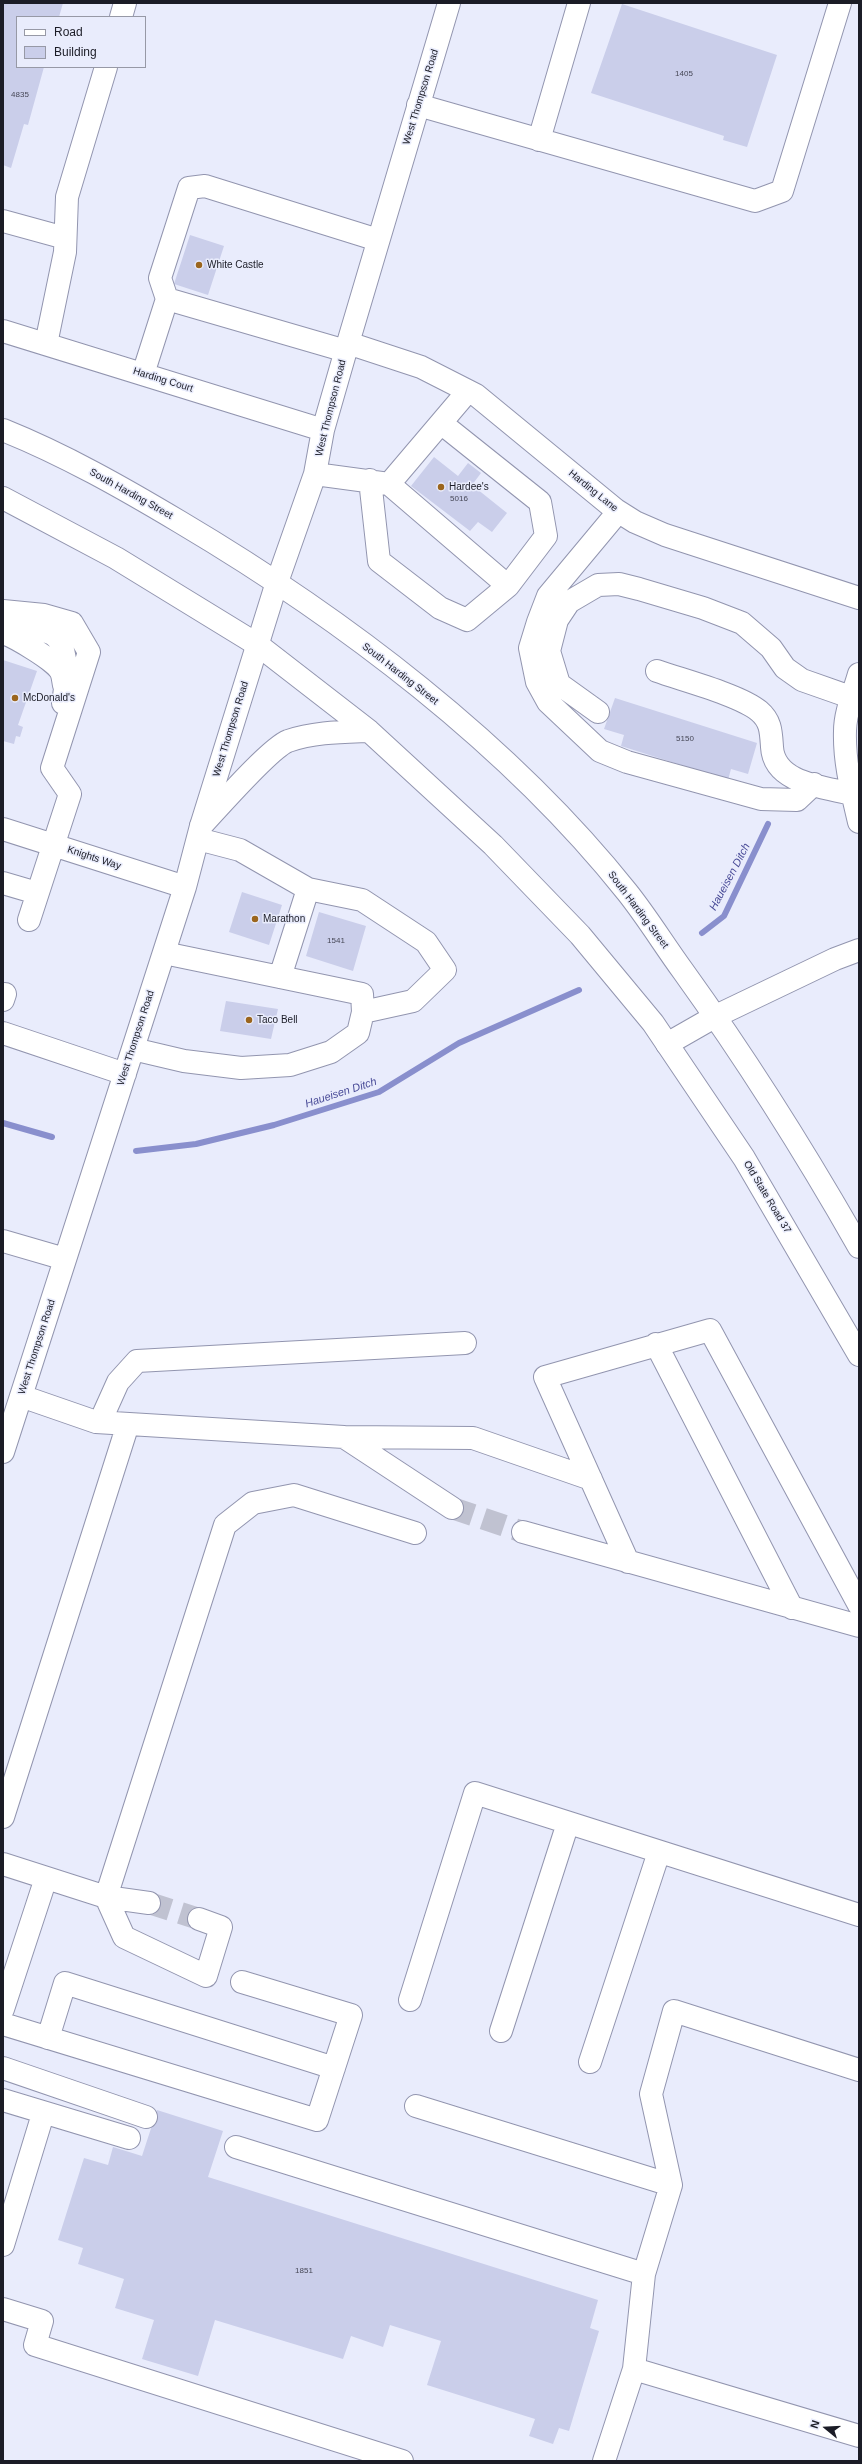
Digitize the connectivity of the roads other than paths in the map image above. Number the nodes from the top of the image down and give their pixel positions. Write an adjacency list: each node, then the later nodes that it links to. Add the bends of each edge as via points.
1 (125, 3): 5 (street)
2 (449, 3): 7 (street, West Thompson Road)
3 (579, 3): 8 (street)
4 (840, 3): 8 (street, via 782,191 755,201)
5 (121, 16)
6 (106, 68): 10 (street, via 68,197)
7 (418, 105): 8 (street); 11 (street, West Thompson Road)
8 (539, 140)
9 (3, 221): 10 (street)
10 (66, 238): 14 (street)
11 (378, 240): 12 (street, via 205,186 189,188 160,278); 15 (street, West Thompson Road)
12 (167, 299): 15 (street, Harding Lane); 16 (street)
13 (3, 331): 14 (street, Harding Court)
14 (46, 344): 16 (street, Harding Court)
15 (347, 347): 17 (street, Harding Lane, via 421,367); 20 (street, West Thompson Road)
16 (143, 374): 20 (street, Harding Court)
17 (468, 390): 18 (street); 24 (street, Harding Lane)
18 (441, 423): 22 (street); 26 (street, via 540,502 546,536)
19 (3, 430): 25 (street, South Harding Street, via 115,483)
20 (323, 430): 21 (street, West Thompson Road)
21 (315, 474): 22 (street); 25 (street, West Thompson Road)
22 (379, 482): 26 (street); 26 (street, via 379,561 440,608 467,620)
23 (3, 498): 30 (street, via 116,558)
24 (618, 512): 27 (street, Harding Lane, via 664,535); 37 (street, via 548,596 538,622 530,648 537,682 548,702 600,751 627,762 761,800 797,800)
25 (277, 582): 30 (street, West Thompson Road); 52 (street, South Harding Street, via 434,700 490,749 569,826 627,893)
26 (508, 586)
27 (859, 598)
28 (3, 611): 36 (street, via 44,615 72,623 89,652)
29 (3, 633): 36 (street, via 38,631 54,636 61,645 65,665 64,696)
30 (258, 645): 35 (street); 41 (street, West Thompson Road)
31 (657, 672): 37 (street, via 744,701 760,711 770,724 772,752 782,770 797,780)
32 (859, 674): 33 (street)
33 (855, 699): 34 (street, via 802,680 785,668 771,648 742,623 703,608 639,589 619,584 598,585 569,602 556,620 549,650 559,684); 38 (street, via 844,729)
34 (598, 712)
35 (370, 731): 41 (street, via 320,734 286,742 262,762); 54 (street, via 493,845 580,935)
36 (52, 768): 42 (street, via 70,794)
37 (814, 784): 38 (street)
38 (852, 794): 39 (street)
39 (859, 822)
40 (3, 829): 42 (street, Knights Way)
41 (200, 832): 44 (street, West Thompson Road); 45 (street, via 240,850)
42 (52, 845): 44 (street, Knights Way); 46 (street)
43 (3, 883): 46 (street)
44 (185, 887): 49 (street, West Thompson Road)
45 (308, 889): 50 (street); 51 (street, via 362,900 426,942 446,970 413,1001)
46 (37, 893): 47 (street)
47 (29, 920)
48 (859, 950): 52 (street)
49 (164, 953): 50 (street); 55 (street, West Thompson Road)
50 (280, 977): 51 (street, via 362,994)
51 (363, 1012): 55 (street, via 358,1033 348,1041 331,1052 290,1064 241,1068 184,1061)
52 (716, 1016): 54 (street); 58 (street, via 797,1140)
53 (3, 1033): 56 (street)
54 (667, 1044): 62 (street, Old State Road 37, via 744,1158)
55 (133, 1049): 56 (street, West Thompson Road)
56 (125, 1074): 59 (street, West Thompson Road)
57 (3, 1240): 59 (street)
58 (859, 1247)
59 (65, 1259): 63 (street, West Thompson Road)
60 (465, 1343): 64 (street, via 137,1361 118,1382)
61 (656, 1344): 68 (street, via 545,1377); 73 (street, via 710,1330); 74 (street)
62 (859, 1355)
63 (21, 1396): 64 (street); 67 (street, West Thompson Road)
64 (100, 1422): 65 (street)
65 (128, 1424): 66 (street); 76 (street)
66 (344, 1437): 68 (street, via 473,1438); 69 (street)
67 (3, 1452)
68 (591, 1479): 72 (street)
69 (452, 1508)
70 (523, 1532): 72 (street)
71 (415, 1533): 81 (street, via 294,1495 253,1503 225,1525)
72 (628, 1562): 74 (street)
73 (859, 1605)
74 (792, 1608): 75 (street)
75 (859, 1626)
76 (3, 1817)
77 (568, 1823): 78 (street); 86 (street, via 475,1793); 89 (street)
78 (658, 1852): 83 (street); 91 (street)
79 (3, 1864): 80 (street)
80 (46, 1878): 81 (street); 87 (street)
81 (106, 1897): 82 (street); 84 (street, via 124,1936 206,1976 221,1926)
82 (149, 1903)
83 (859, 1915)
84 (199, 1920)
85 (242, 1982): 93 (street, via 351,2015)
86 (410, 2000)
87 (3, 2009)
88 (3, 2024): 90 (street)
89 (501, 2031)
90 (48, 2038): 93 (street, via 317,2120); 93 (street, via 65,1983)
91 (590, 2062)
92 (3, 2068): 98 (street)
93 (334, 2068)
94 (859, 2070): 101 (street, via 674,2011 651,2094)
95 (3, 2100): 97 (street)
96 (416, 2106): 101 (street)
97 (43, 2114): 99 (street); 102 (street)
98 (146, 2117)
99 (129, 2138)
100 (236, 2147): 103 (street)
101 (671, 2185): 103 (street)
102 (3, 2245)
103 (644, 2274): 105 (street)
104 (3, 2309): 107 (street, via 42,2321 35,2345)
105 (634, 2369): 106 (street); 108 (street)
106 (859, 2436)
107 (402, 2461)
108 (604, 2461)

